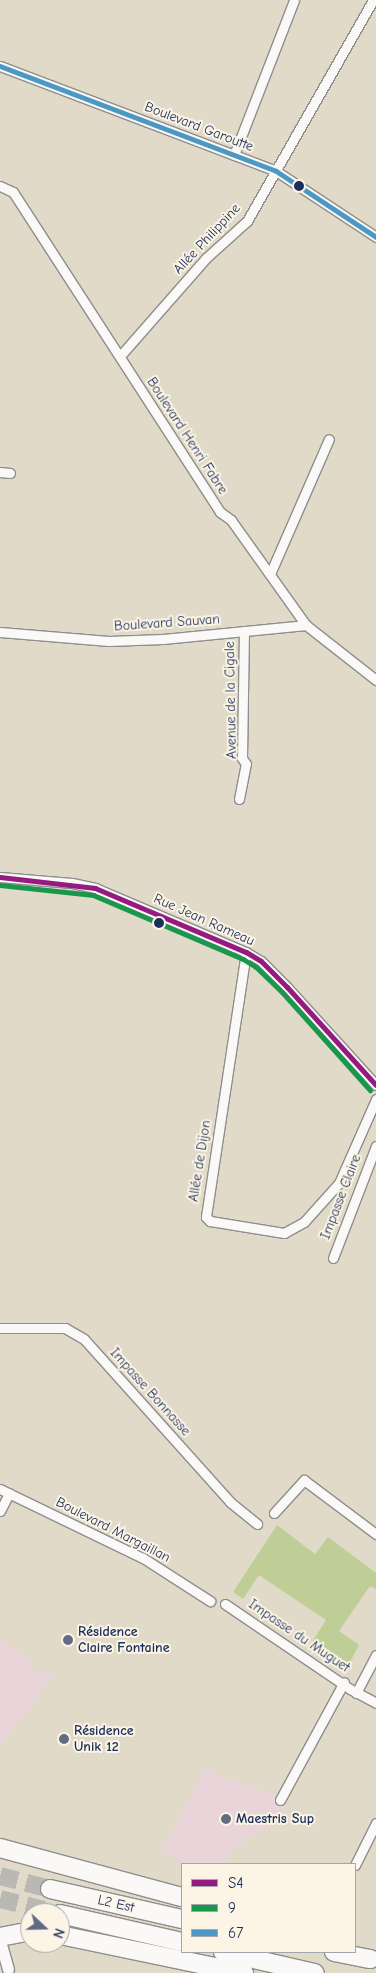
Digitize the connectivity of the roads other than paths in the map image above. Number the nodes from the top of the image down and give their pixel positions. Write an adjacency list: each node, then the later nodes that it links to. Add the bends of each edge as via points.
1 (294, 0): 4 (street)
2 (373, 0): 5 (street, Allée Philippine)
3 (0, 66): 4 (street, Boulevard Garoutte)
4 (234, 155): 5 (street, Boulevard Garoutte)
5 (276, 171): 7 (street, Boulevard Garoutte); 8 (street, Allée Philippine, via 247,221 206,258)
6 (0, 186): 8 (street, Boulevard Henri Fabre, via 12,192)
7 (376, 237)
8 (120, 356): 12 (street, Boulevard Henri Fabre, via 220,512 231,520)
9 (329, 439): 12 (street)
10 (0, 472): 11 (street)
11 (10, 473)
12 (270, 574): 13 (street, Boulevard Henri Fabre)
13 (306, 625): 14 (street, Boulevard Sauvan); 16 (street, Boulevard Henri Fabre)
14 (244, 631): 15 (street, Boulevard Sauvan, via 109,641); 17 (street, Avenue de la Cigale, via 242,758 246,764)
15 (0, 632)
16 (376, 680)
17 (239, 799)
18 (0, 877): 19 (street, Rue Jean Rameau, via 95,888)
19 (246, 952): 20 (street, Rue Jean Rameau, via 287,987); 21 (street, Allée de Dijon, via 206,1217 210,1221 284,1233 304,1222 339,1183)
20 (376, 1085)
21 (376, 1099)
22 (376, 1146): 23 (street, Impasse Claire)
23 (333, 1258)
24 (0, 1328): 28 (street, Impasse Bonnasse, via 65,1328 84,1339 230,1502)
25 (4, 1491): 26 (street); 30 (street, Boulevard Margaillan, via 143,1558)
26 (0, 1511)
27 (274, 1514): 29 (street, via 304,1480)
28 (257, 1524)
29 (376, 1534)
30 (210, 1600)
31 (225, 1604): 33 (street, Impasse du Muguet)
32 (376, 1655): 34 (street)
33 (344, 1682): 34 (street, Impasse du Muguet); 36 (street)
34 (356, 1693): 35 (street, Impasse du Muguet)
35 (376, 1703)
36 (280, 1800)
37 (376, 1824): 39 (street)
38 (0, 1848): 41 (highway)
39 (356, 1863)
40 (50, 1889): 43 (highway, L2 Est)
41 (181, 1896)
42 (70, 1917): 48 (highway, L2 Est)
43 (181, 1918)
44 (20, 1933): 45 (highway)
45 (0, 1937)
46 (70, 1937): 54 (highway)
47 (0, 1941): 53 (street)
48 (181, 1942)
49 (227, 1953): 55 (highway)
50 (343, 1953): 51 (highway)
51 (362, 1955)
52 (0, 1958): 53 (street)
53 (9, 1971)
54 (244, 1973)
55 (315, 1973)

